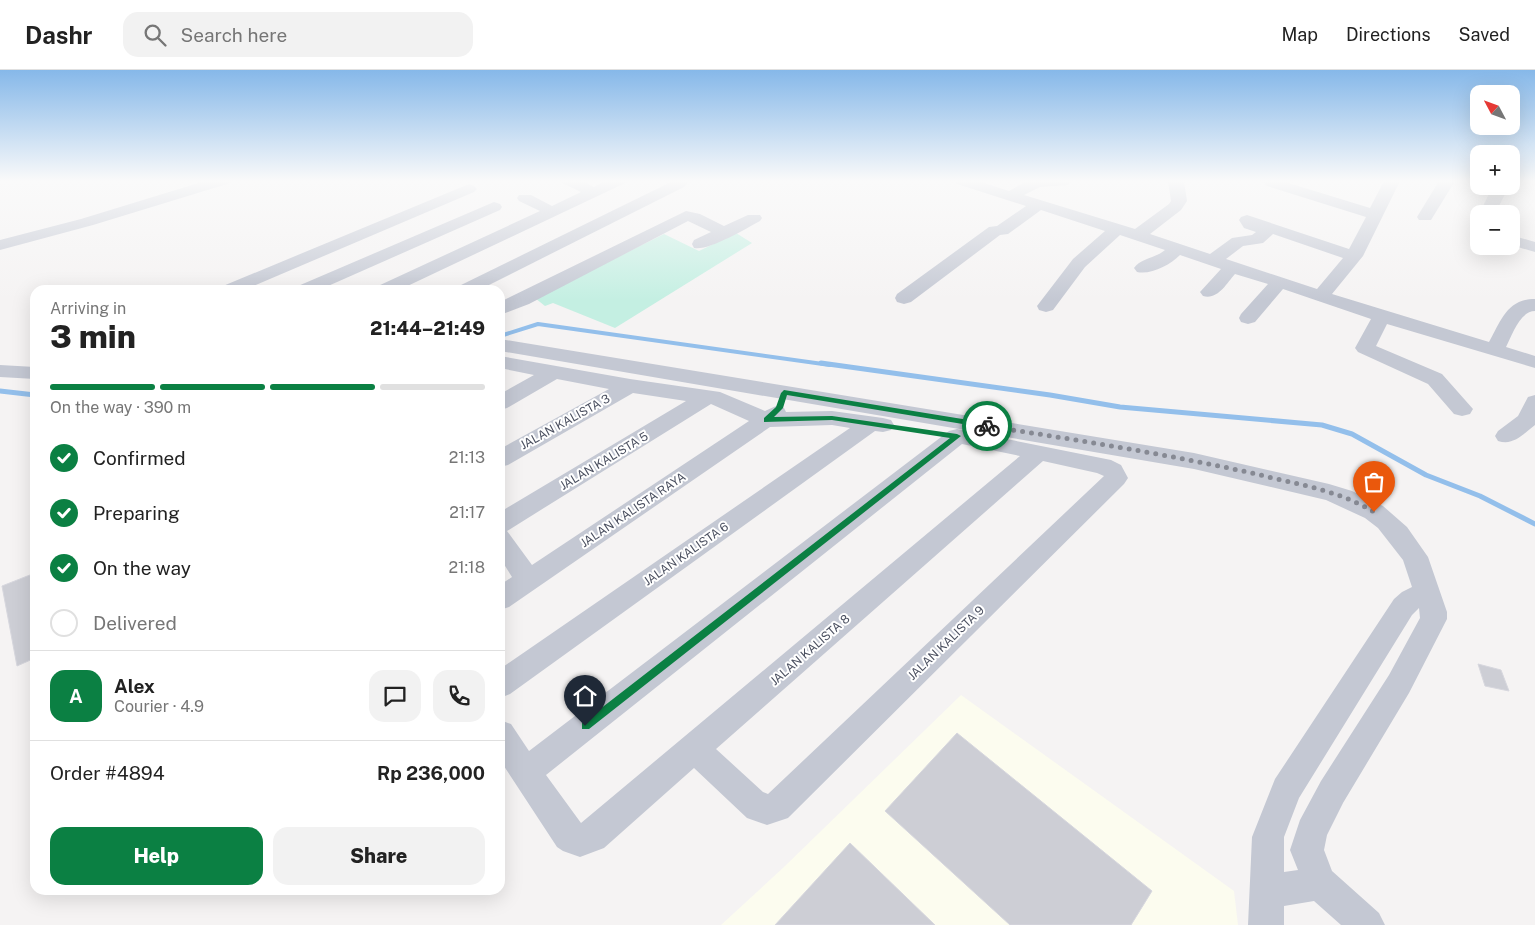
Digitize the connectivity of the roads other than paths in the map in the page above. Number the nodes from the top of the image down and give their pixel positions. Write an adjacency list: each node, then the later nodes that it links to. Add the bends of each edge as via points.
1 (87, 221): 18 (street)
2 (395, 221): 26 (street)
3 (465, 221): 30 (street)
4 (533, 221): 31 (street)
5 (605, 221): 32 (street)
6 (676, 221): 38 (street)
7 (703, 221): 14 (street)
8 (748, 221): 14 (street)
9 (1015, 221): 35 (street, via 995,231)
10 (1090, 221): 13 (street)
11 (1157, 221): 15 (street)
12 (1372, 221): 21 (street)
13 (1117, 229): 15 (street); 37 (street, via 1079,263)
14 (724, 233): 17 (street)
15 (1137, 236): 20 (street)
16 (1520, 243): 19 (street)
17 (700, 244)
18 (0, 245)
19 (1535, 247)
20 (1177, 249): 23 (street); 24 (street, via 1167,258)
21 (1354, 256): 23 (street, via 1244,221 1266,232 1257,239 1238,242); 34 (street)
22 (262, 259): 26 (street)
23 (1212, 261): 25 (street)
24 (1143, 268)
25 (1231, 268): 27 (street); 33 (street)
26 (278, 270): 28 (street); 29 (street)
27 (1279, 283): 34 (street); 40 (street)
28 (241, 285)
29 (300, 285)
30 (318, 285)
31 (395, 285)
32 (475, 285)
33 (1209, 292)
34 (1321, 296): 39 (street)
35 (904, 298)
36 (1535, 305): 42 (street, via 1525,305 1516,312)
37 (1046, 306)
38 (505, 307)
39 (1382, 316): 42 (street); 53 (street, via 1366,348 1435,379)
40 (1248, 318)
41 (505, 346): 49 (street)
42 (1494, 350): 43 (street)
43 (1535, 362)
44 (505, 363): 47 (street)
45 (30, 364): 46 (street)
46 (0, 371)
47 (554, 372): 48 (street); 51 (street)
48 (630, 386): 50 (street); 59 (street, JALAN KALISTA 3)
49 (776, 391): 54 (street, via 779,408); 63 (street, via 1194,460 1329,492 1361,505 1388,522 1415,557)
50 (708, 397): 54 (street, via 729,402); 60 (street, JALAN KALISTA 5)
51 (505, 400)
52 (1535, 402): 57 (street, via 1529,417)
53 (1462, 409)
54 (767, 420): 55 (street, via 832,418); 62 (street, JALAN KALISTA RAYA)
55 (872, 423): 56 (street); 65 (street, JALAN KALISTA 6)
56 (957, 436): 58 (street); 68 (street)
57 (1506, 436)
58 (1038, 452): 67 (street, JALAN KALISTA 8); 67 (street, JALAN KALISTA 9, via 1102,466 1113,471 1116,478 777,807 769,810 752,804)
59 (505, 456)
60 (505, 521)
61 (505, 546): 62 (street)
62 (528, 580): 64 (street, JALAN KALISTA RAYA)
63 (1428, 593): 69 (street, via 1433,619 1312,832 1307,850); 70 (street, via 1417,595 1402,607 1286,790 1268,838)
64 (505, 596)
65 (505, 681)
66 (505, 741): 68 (street)
67 (695, 749): 68 (street, JALAN KALISTA 8, via 584,840 568,835)
68 (526, 772)
69 (1320, 883): 70 (street); 72 (street)
70 (1266, 892): 71 (street)
71 (1266, 925)
72 (1367, 925)

